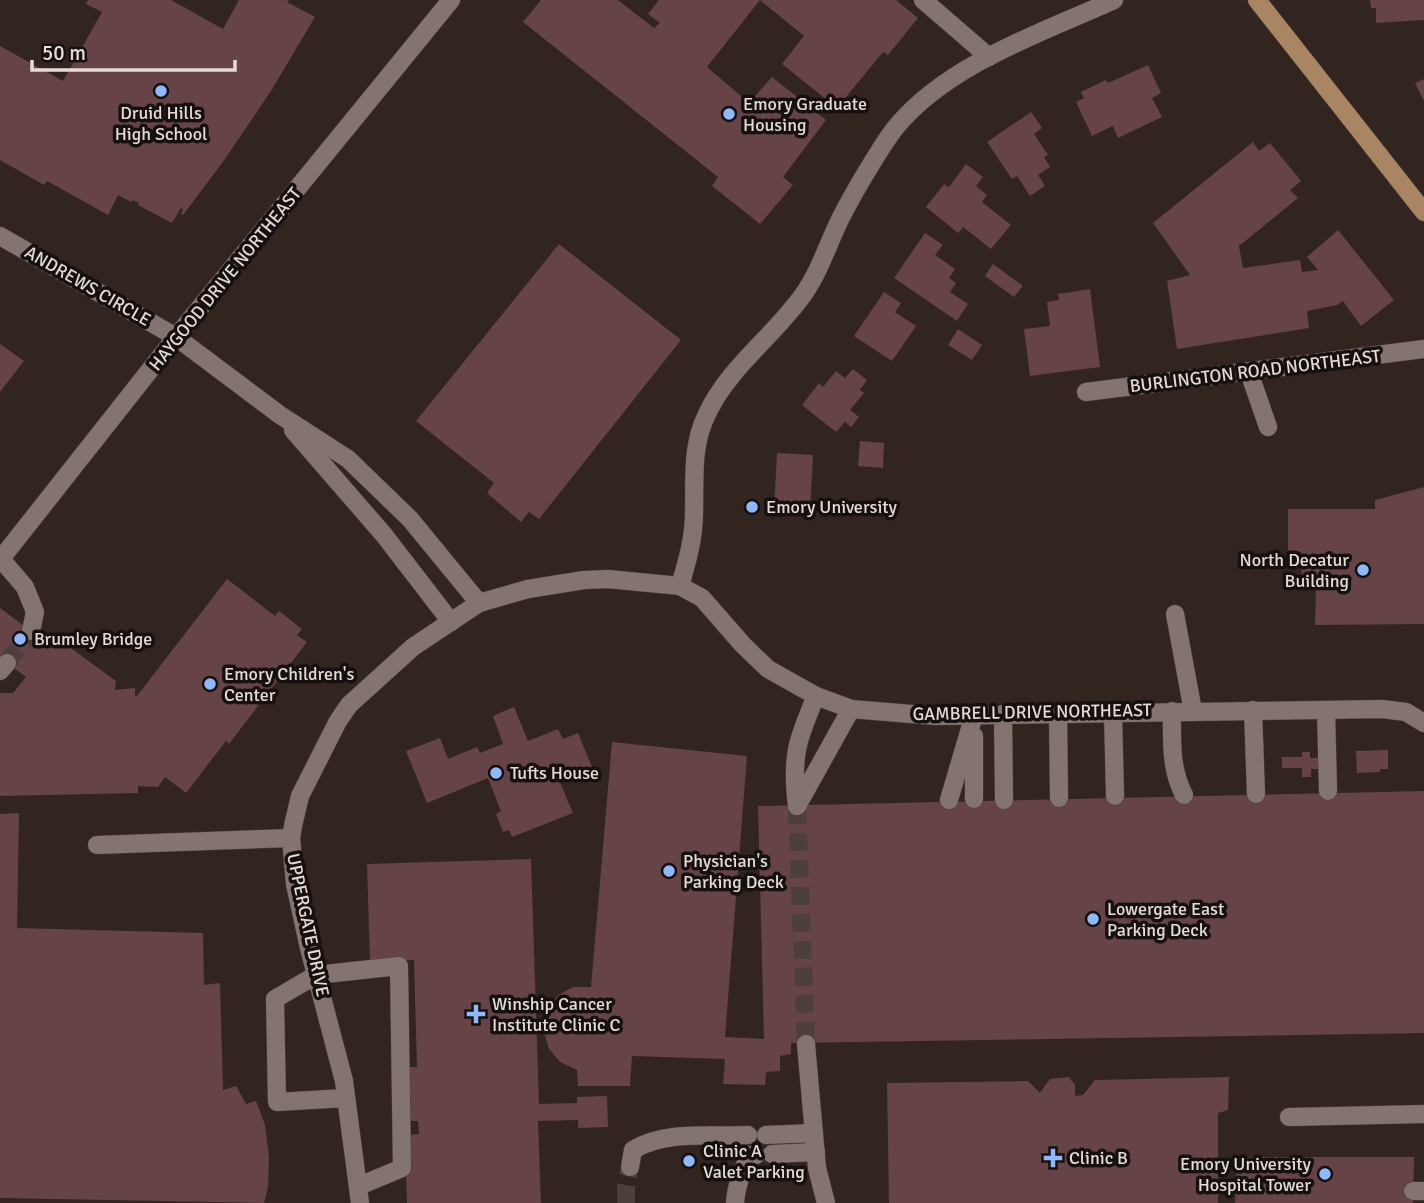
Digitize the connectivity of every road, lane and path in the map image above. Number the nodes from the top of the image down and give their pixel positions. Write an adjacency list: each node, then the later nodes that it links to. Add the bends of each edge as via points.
1 (451, 0): 8 (street, HAYGOOD DRIVE NORTHEAST)
2 (923, 0): 5 (street)
3 (1114, 0): 5 (street)
4 (1257, 0): 6 (main road)
5 (989, 57): 15 (street, via 953,77 898,125 847,207 800,300 726,382 706,414 696,445 690,552)
6 (1424, 212)
7 (0, 236): 8 (street, ANDREWS CIRCLE)
8 (176, 337): 12 (street, ANDREWS CIRCLE); 14 (street, HAYGOOD DRIVE NORTHEAST)
9 (1424, 349): 10 (street, BURLINGTON ROAD NORTHEAST)
10 (1249, 372): 11 (street, BURLINGTON ROAD NORTHEAST); 13 (street)
11 (1086, 392)
12 (280, 415): 16 (street, via 348,459 410,519); 18 (street, via 384,535)
13 (1268, 426)
14 (0, 560): 19 (street, via 25,587 36,612)
15 (680, 586): 16 (street, UPPERGATE DRIVE, via 584,580); 20 (street, GAMBRELL DRIVE NORTHEAST, via 702,598 768,669)
16 (479, 603): 18 (street, UPPERGATE DRIVE)
17 (1175, 614): 23 (street)
18 (451, 622): 39 (street, UPPERGATE DRIVE, via 414,647 349,705 300,796)
19 (31, 632)
20 (816, 696): 21 (street, GAMBRELL DRIVE NORTHEAST); 21 (street, via 794,759 797,806)
21 (851, 709): 29 (street, GAMBRELL DRIVE NORTHEAST)
22 (1326, 709): 24 (street, GAMBRELL DRIVE NORTHEAST); 30 (street, GAMBRELL DRIVE NORTHEAST, via 1382,709); 31 (street)
23 (1193, 710): 24 (street, GAMBRELL DRIVE NORTHEAST); 25 (street, GAMBRELL DRIVE NORTHEAST)
24 (1253, 710): 32 (street)
25 (1172, 711): 26 (street, GAMBRELL DRIVE NORTHEAST); 33 (street, via 1172,766)
26 (1113, 712): 27 (street, GAMBRELL DRIVE NORTHEAST); 34 (street)
27 (1058, 713): 28 (street, GAMBRELL DRIVE NORTHEAST); 35 (street)
28 (1003, 714): 29 (street, GAMBRELL DRIVE NORTHEAST); 38 (street)
29 (974, 715): 36 (street); 37 (street)
30 (1423, 720)
31 (1328, 791)
32 (1255, 794)
33 (1184, 795)
34 (1115, 796)
35 (1059, 798)
36 (974, 799)
37 (949, 800)
38 (1004, 800)
39 (291, 838): 40 (street); 41 (street, UPPERGATE DRIVE, via 295,884)
40 (97, 845)
41 (316, 975): 43 (street, UPPERGATE DRIVE); 43 (street, via 275,999 277,1102); 51 (street, via 399,966 402,1168)
42 (806, 1044): 46 (street)
43 (346, 1098): 51 (street, UPPERGATE DRIVE)
44 (1424, 1114): 45 (street)
45 (1289, 1117)
46 (814, 1133): 48 (street); 49 (street)
47 (748, 1135): 50 (street, via 663,1138 634,1150)
48 (766, 1135)
49 (816, 1152): 52 (street, via 749,1155 736,1187); 53 (street)
50 (629, 1167)
51 (359, 1194)
52 (735, 1203)
53 (826, 1203)

